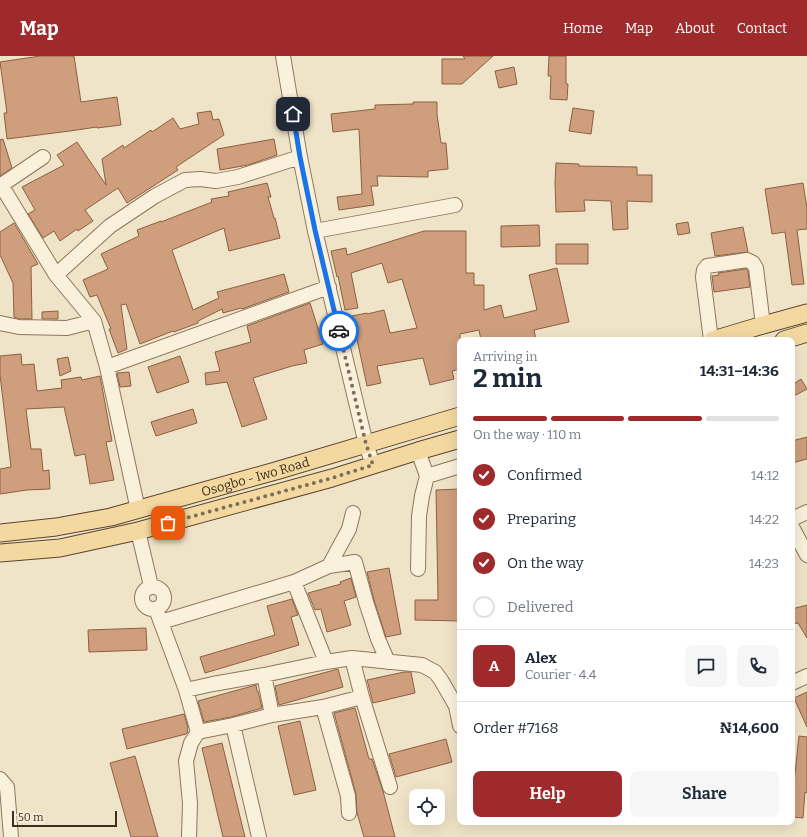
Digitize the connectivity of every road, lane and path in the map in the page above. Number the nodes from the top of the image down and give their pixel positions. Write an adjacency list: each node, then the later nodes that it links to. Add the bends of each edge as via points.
1 (283, 56): 3 (street)
2 (43, 157): 4 (street)
3 (300, 157): 6 (street); 7 (street, via 238,177 216,181 185,180 155,196 110,226)
4 (1, 186): 7 (street)
5 (455, 205): 6 (street)
6 (315, 230): 8 (street)
7 (56, 275): 10 (street)
8 (329, 287): 17 (street); 20 (street)
9 (807, 313): 12 (main road)
10 (94, 321): 11 (street, via 67,328 19,327); 17 (street)
11 (0, 323)
12 (763, 325): 14 (street, via 756,268 753,263 747,260 707,266 703,277); 15 (main road)
13 (807, 333): 16 (main road)
14 (712, 337)
15 (722, 337)
16 (794, 337)
17 (107, 367): 25 (street)
18 (457, 417): 20 (main road, Osogbo - Iwo Road)
19 (457, 440): 21 (main road, Osogbo - Iwo Road)
20 (366, 444): 22 (street); 25 (main road, Osogbo - Iwo Road)
21 (418, 451): 22 (main road, Osogbo - Iwo Road); 24 (street)
22 (373, 465): 29 (main road, Osogbo - Iwo Road)
23 (457, 467): 24 (street)
24 (427, 476): 35 (street, via 419,516)
25 (138, 510): 31 (main road, Osogbo - Iwo Road, via 56,527)
26 (807, 512): 28 (street)
27 (353, 513): 34 (street, via 349,529)
28 (795, 518)
29 (138, 531): 32 (main road, Osogbo - Iwo Road, via 60,548); 37 (street, via 152,586 144,590 141,597 145,607 156,609)
30 (795, 532): 33 (street)
31 (0, 533)
32 (0, 553)
33 (807, 554)
34 (329, 566): 36 (street); 40 (street, via 355,562 375,632)
35 (418, 569)
36 (294, 582): 37 (street); 39 (street)
37 (161, 622): 44 (street)
38 (352, 658): 39 (street); 40 (street); 45 (street)
39 (326, 662): 41 (street)
40 (388, 662): 47 (street, via 422,665 435,672)
41 (264, 675): 44 (street); 48 (street)
42 (807, 676): 43 (street)
43 (795, 682)
44 (186, 690): 50 (street)
45 (362, 697): 46 (street); 52 (street)
46 (323, 707): 48 (street); 53 (street, via 348,796)
47 (457, 711)
48 (272, 716): 49 (street)
49 (233, 725): 50 (street); 56 (street)
50 (198, 732): 55 (street, via 191,743 186,761 190,803)
51 (0, 779): 54 (street, via 7,787)
52 (390, 787)
53 (349, 812)
54 (7, 836)
55 (188, 837)
56 (259, 837)

